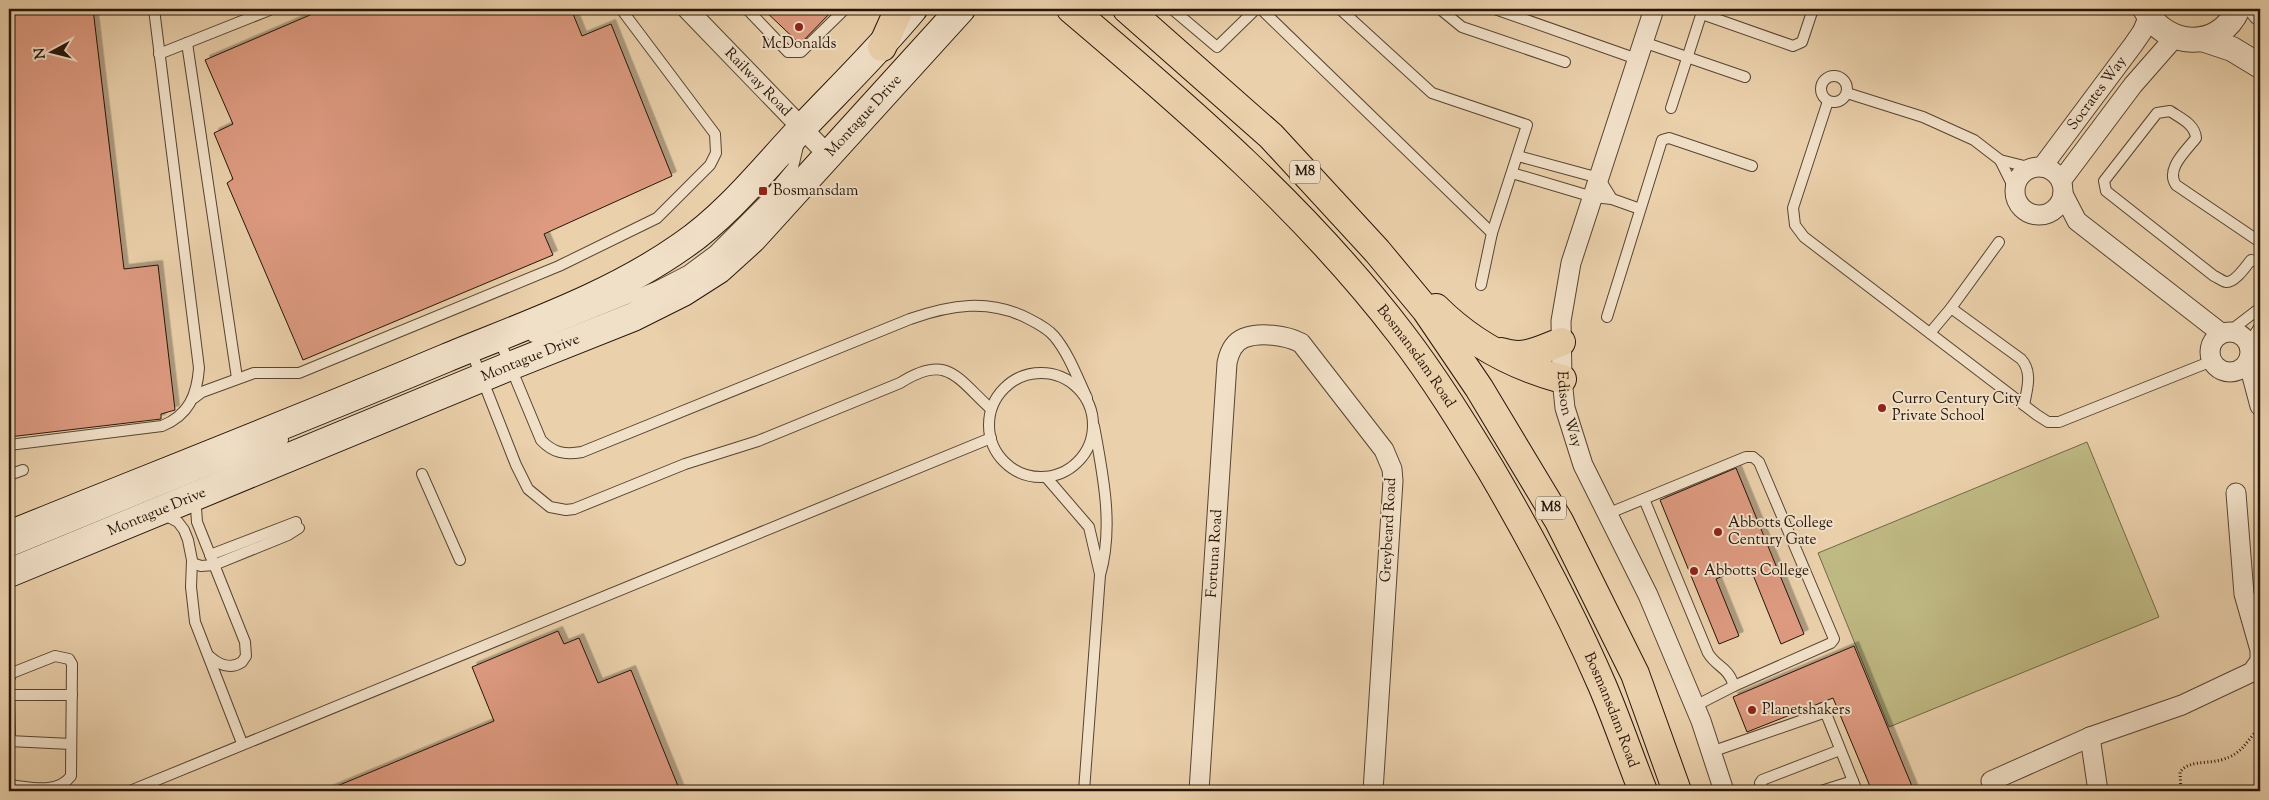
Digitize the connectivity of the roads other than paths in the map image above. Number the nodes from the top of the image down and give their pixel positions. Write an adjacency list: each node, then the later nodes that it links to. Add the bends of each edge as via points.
1 (154, 9): 31 (lane)
2 (272, 9): 28 (lane)
3 (621, 9): 77 (lane, via 715,134 717,144 710,165 657,218 559,266 298,373 271,371)
4 (747, 9): 5 (lane, via 788,52 796,54)
5 (845, 9)
6 (899, 9): 29 (main road)
7 (913, 9): 29 (main road)
8 (961, 9): 41 (main road, Montague Drive)
9 (1071, 9): 37 (main road, Bosmansdam Road / M8)
10 (1093, 9): 37 (main road, via 1126,39)
11 (1127, 9): 58 (main road, M8, via 1271,136)
12 (1172, 9): 13 (lane, via 1217,47)
13 (1256, 9)
14 (1261, 9): 55 (lane)
15 (1340, 9): 42 (lane, via 1432,93 1526,124 1528,130)
16 (1440, 9): 33 (lane, via 1462,26)
17 (1495, 9): 30 (lane)
18 (1654, 9): 30 (street, Edison Way)
19 (1813, 9): 23 (lane, via 1802,42 1793,46)
20 (2238, 9): 27 (street, via 2226,27)
21 (2257, 9): 25 (street)
22 (692, 10): 40 (street, Railway Road)
23 (1703, 11): 32 (lane)
24 (2147, 12): 26 (street, via 2163,31); 45 (street, Socrates Way, via 2142,32 2133,45)
25 (2260, 12)
26 (2175, 37): 27 (street); 48 (street, Socrates Way, via 2133,84)
27 (2202, 39): 34 (street, via 2232,49)
28 (187, 43): 31 (lane); 77 (lane)
29 (882, 47): 40 (main road)
30 (1640, 50): 32 (lane); 47 (street, Edison Way)
31 (159, 54): 80 (lane, via 199,368)
32 (1688, 57): 35 (lane); 39 (lane)
33 (1564, 62)
34 (2260, 66)
35 (1745, 77)
36 (1846, 93): 38 (lane, via 1839,101); 38 (lane, via 1844,82 1832,76 1821,87); 43 (lane, via 1923,117 1974,140)
37 (1179, 100): 125 (main road, Bosmansdam Road / M8, via 1299,216 1401,333 1442,390 1528,534 1562,600 1602,686)
38 (1828, 101): 66 (lane, via 1793,208 1795,225 1804,237)
39 (1671, 108)
40 (802, 128): 41 (street, Railway Road); 68 (main road, via 767,167 685,244 636,276)
41 (829, 156): 75 (main road, Montague Drive, via 752,239 712,274 640,314)
42 (1518, 156): 46 (lane); 47 (lane)
43 (2000, 160): 45 (lane); 49 (lane)
44 (1752, 166): 52 (lane, via 1664,138)
45 (2037, 168): 48 (street, via 2052,170); 49 (street, via 2020,176)
46 (1512, 173): 50 (lane); 55 (lane)
47 (1599, 178): 50 (street, Edison Way); 51 (lane)
48 (2062, 188): 53 (street, via 2056,209); 54 (street)
49 (2015, 190): 53 (street, via 2020,206 2033,215)
50 (1593, 197): 51 (lane); 69 (street, Edison Way, via 1571,263 1561,321)
51 (1612, 199): 52 (lane)
52 (1640, 209): 63 (lane)
53 (2041, 215): 54 (street)
54 (2077, 221): 65 (street)
55 (1492, 233): 60 (lane)
56 (1999, 242): 61 (lane)
57 (2260, 242): 59 (lane, via 2176,185 2172,170 2196,138 2190,124 2170,111 2158,113 2104,181 2106,191 2225,282 2240,273 2251,260)
58 (1377, 251): 71 (main road, via 1443,314); 126 (main road, M8, via 1426,310 1479,388 1559,521 1635,674)
59 (2260, 262)
60 (1481, 285)
61 (1951, 308): 66 (lane); 83 (lane, via 2024,362 2029,378)
62 (2260, 308): 65 (lane)
63 (1607, 317)
64 (2260, 326): 70 (lane)
65 (2225, 332): 70 (street, via 2241,334); 73 (street, via 2212,342)
66 (1930, 333): 83 (lane)
67 (1258, 336): 123 (street, Fortuna Road, via 1242,338 1233,346 1227,363); 124 (street, Greybeard Road, via 1292,338 1301,343 1384,450 1392,469)
68 (514, 338): 72 (main road); 75 (lane)
69 (1561, 342): 71 (main road, via 1523,356); 79 (street, Edison Way)
70 (2249, 343): 74 (street)
71 (1486, 346): 79 (main road, via 1516,364)
72 (470, 348): 78 (lane); 99 (main road, via 347,405)
73 (2212, 360): 76 (street); 83 (lane, via 2059,422 2048,422)
74 (2248, 362): 76 (street, via 2239,370); 82 (street)
75 (510, 366): 78 (main road, Montague Drive); 81 (lane, via 541,440 552,451 570,454 591,449 910,319 956,306 980,305 1019,314 1054,335)
76 (2227, 372): 82 (street)
77 (237, 378): 80 (lane)
78 (482, 378): 84 (lane, via 528,488 550,506 566,510 685,464 758,441 930,368 953,374); 94 (main road, Montague Drive)
79 (1562, 379): 97 (street, Edison Way, via 1572,436)
80 (194, 398): 88 (lane, via 179,417 162,426)
81 (1087, 398): 84 (lane, via 1076,384 1061,375 1044,372 1027,374 1011,381 999,393); 85 (lane)
82 (2258, 400)
83 (2024, 405)
84 (991, 409): 87 (lane, via 988,421)
85 (1094, 426): 92 (lane, via 1092,441 1079,460 1061,474); 105 (lane, via 1107,524)
86 (292, 436): 100 (lane)
87 (991, 438): 92 (lane, via 1003,462 1016,471); 115 (lane)
88 (9, 445)
89 (23, 470): 91 (lane)
90 (422, 474): 102 (lane)
91 (9, 475)
92 (1046, 478): 105 (lane, via 1089,527)
93 (2236, 493): 112 (street, via 2244,594 2259,641 2258,667 2182,705)
94 (201, 495): 96 (main road, Montague Drive); 101 (lane, via 197,501 196,516)
95 (1644, 499): 97 (lane); 108 (lane, via 1708,653 1728,672); 108 (lane, via 1746,457 1753,457 1759,462 1834,640)
96 (159, 512): 103 (lane, via 177,520 184,530 192,551); 104 (main road, Montague Drive)
97 (1607, 514): 111 (street, Edison Way, via 1648,595)
98 (297, 525): 101 (lane, via 288,535)
99 (9, 535)
100 (9, 552)
101 (212, 560): 103 (lane, via 201,566); 106 (lane, via 246,651 242,662 230,667)
102 (460, 560)
103 (192, 563): 106 (lane, via 192,611)
104 (9, 573)
105 (1100, 575): 122 (lane)
106 (209, 656): 115 (lane)
107 (9, 679): 110 (lane, via 12,673 60,656 72,664)
108 (1734, 686): 111 (lane)
109 (9, 695): 110 (lane); 113 (lane)
110 (72, 695): 114 (lane)
111 (1695, 706): 117 (street, Edison Way)
112 (2090, 737): 119 (street); 131 (street)
113 (9, 741): 114 (lane)
114 (71, 744): 120 (lane, via 71,776 66,783 56,788)
115 (242, 744): 121 (lane)
116 (1840, 750): 117 (lane, via 1827,716 1821,713); 118 (lane); 128 (lane, via 1762,780 1760,783)
117 (1711, 752): 127 (street, Edison Way)
118 (1853, 781): 129 (lane); 130 (lane)
119 (1991, 781)
120 (9, 785)
121 (130, 791)
122 (1084, 791)
123 (1199, 791)
124 (1373, 791)
125 (1643, 791)
126 (1677, 791)
127 (1724, 791)
128 (1764, 791)
129 (1821, 791)
130 (1857, 791)
131 (2098, 791)

